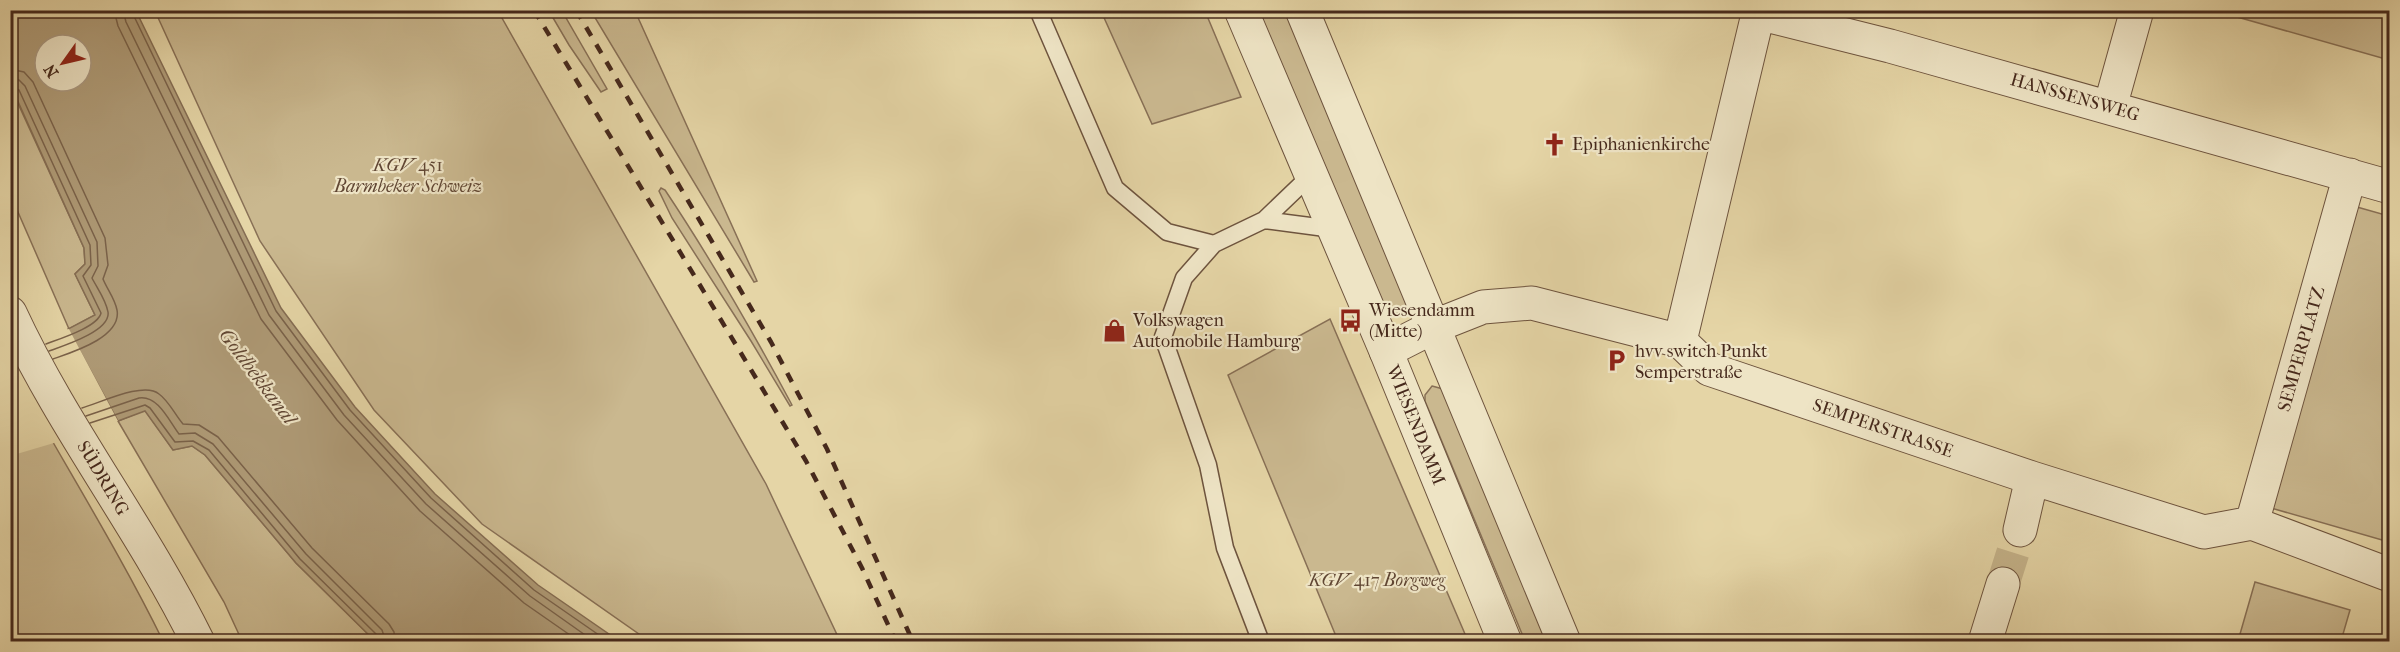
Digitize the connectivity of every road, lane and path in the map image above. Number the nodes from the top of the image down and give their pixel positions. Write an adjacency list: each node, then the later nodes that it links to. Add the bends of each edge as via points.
1 (1038, 10): 12 (lane, via 1115,188 1167,232)
2 (1240, 10): 7 (street, WIESENDAMM)
3 (1302, 10): 14 (street)
4 (2136, 10): 6 (street)
5 (1759, 12): 6 (street, HANSSENSWEG); 15 (street)
6 (2110, 107): 8 (street, HANSSENSWEG)
7 (1311, 175): 10 (lane); 11 (street, WIESENDAMM)
8 (2350, 175): 9 (street, HANSSENSWEG); 18 (street, SEMPERPLATZ)
9 (2390, 187)
10 (1264, 220): 11 (lane); 12 (lane)
11 (1333, 229): 16 (street, WIESENDAMM)
12 (1214, 244): 23 (lane, via 1184,278 1163,337 1208,465 1226,548)
13 (16, 325): 22 (street, SÜDRING, via 162,573)
14 (1435, 326): 15 (street, SEMPERSTRASSE, via 1483,307 1532,303); 16 (street, SEMPERSTRASSE); 25 (street)
15 (1680, 341): 17 (street, SEMPERSTRASSE, via 1709,369)
16 (1386, 351): 24 (street, WIESENDAMM)
17 (2032, 478): 18 (street, SEMPERSTRASSE, via 2204,532); 19 (street)
18 (2252, 523): 20 (street)
19 (2020, 530)
20 (2390, 575)
21 (2003, 584): 26 (street)
22 (198, 642)
23 (1261, 642)
24 (1505, 642)
25 (1564, 642)
26 (1985, 642)

